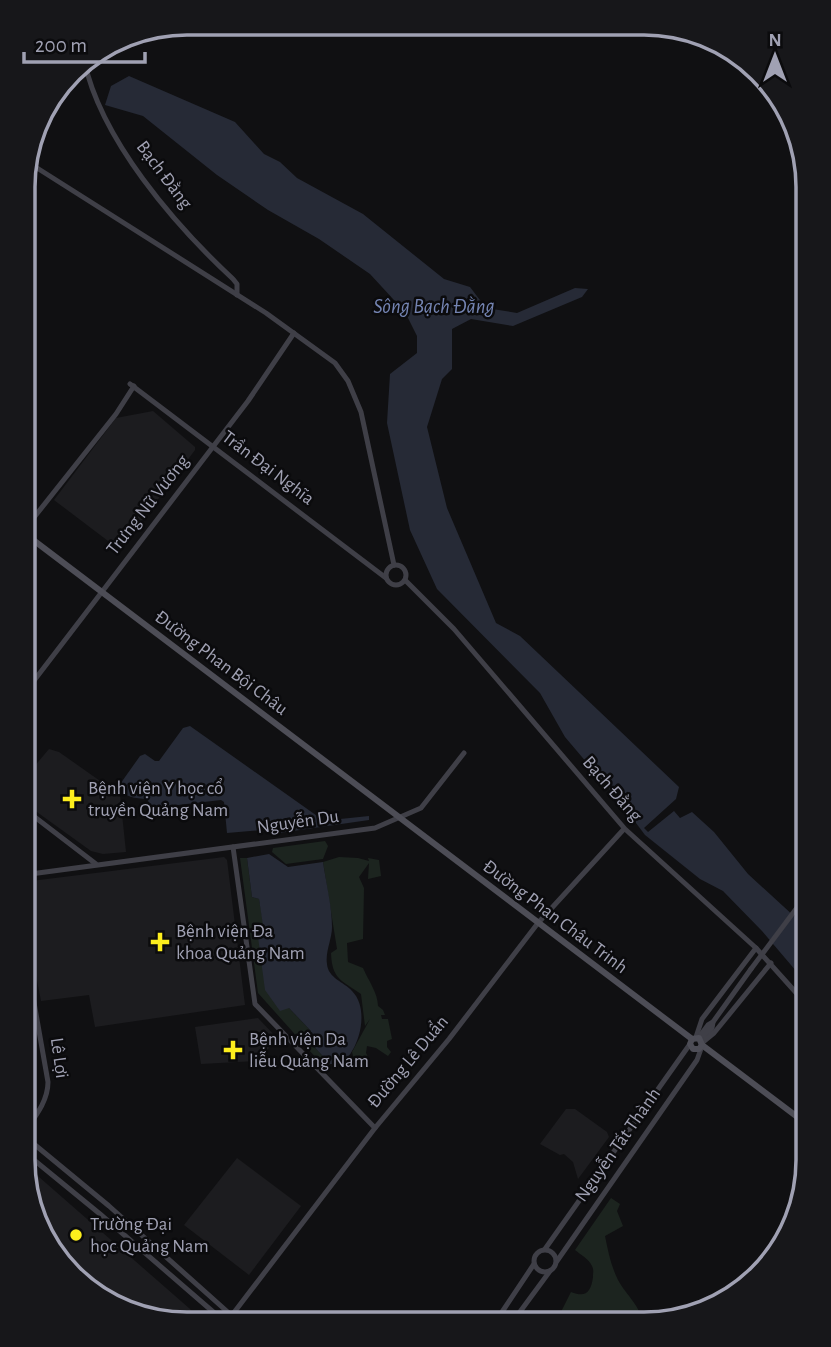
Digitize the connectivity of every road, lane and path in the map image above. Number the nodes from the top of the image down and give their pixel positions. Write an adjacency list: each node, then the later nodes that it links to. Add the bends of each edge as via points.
1 (87, 73): 3 (street, Bạch Đằng, via 125,151 157,199 237,284)
2 (36, 167): 3 (street)
3 (237, 295): 4 (street)
4 (294, 332): 5 (street, Trưng Nữ Vương); 8 (street, via 334,363 353,392)
5 (213, 447): 6 (street, Trần Đại Nghĩa, via 132,385 116,414); 9 (street, Trần Đại Nghĩa); 11 (street, Trưng Nữ Vương)
6 (35, 518)
7 (35, 541): 11 (main road, Đường Phan Bội Châu)
8 (394, 565): 9 (street, via 388,568); 10 (street, via 406,570)
9 (386, 578): 10 (street, via 393,585)
10 (405, 580): 16 (street, Bạch Đằng, via 454,629)
11 (100, 592): 12 (street, Trưng Nữ Vương); 15 (main road, Đường Phan Bội Châu)
12 (35, 679)
13 (464, 753): 15 (street, Nguyễn Du, via 421,808)
14 (35, 817): 18 (street)
15 (401, 819): 17 (street, Nguyễn Du, via 375,828); 21 (main road, Đường Phan Châu Trinh)
16 (624, 829): 21 (street, Đường Lê Duẩn); 22 (street, Bạch Đằng)
17 (233, 846): 18 (street, Nguyễn Du); 29 (street, via 255,1004)
18 (96, 864): 19 (street, Nguyễn Du)
19 (35, 873)
20 (796, 909): 26 (street, bridge)
21 (538, 923): 26 (main road, Đường Phan Châu Trinh); 29 (street, Đường Lê Duẩn)
22 (756, 948): 23 (street, Bạch Đằng); 26 (street, via 702,1019)
23 (771, 963): 24 (street, Bạch Đằng); 26 (street, via 714,1033)
24 (796, 992)
25 (35, 1008): 27 (street, Lê Lợi, via 48,1093)
26 (698, 1042): 28 (main road, Đường Phan Châu Trinh); 32 (street, Nguyễn Tất Thành); 33 (street, Nguyễn Tất Thành, via 697,1060)
27 (35, 1116)
28 (796, 1116)
29 (375, 1128): 38 (street, Đường Lê Duẩn)
30 (35, 1144): 37 (street)
31 (35, 1162): 36 (street)
32 (545, 1250): 33 (street, via 553,1252); 34 (street, via 536,1254)
33 (557, 1261): 35 (street)
34 (534, 1264): 35 (street, via 541,1272); 39 (street)
35 (550, 1271): 40 (street)
36 (213, 1312)
37 (229, 1312)
38 (234, 1312)
39 (502, 1312)
40 (520, 1312)

